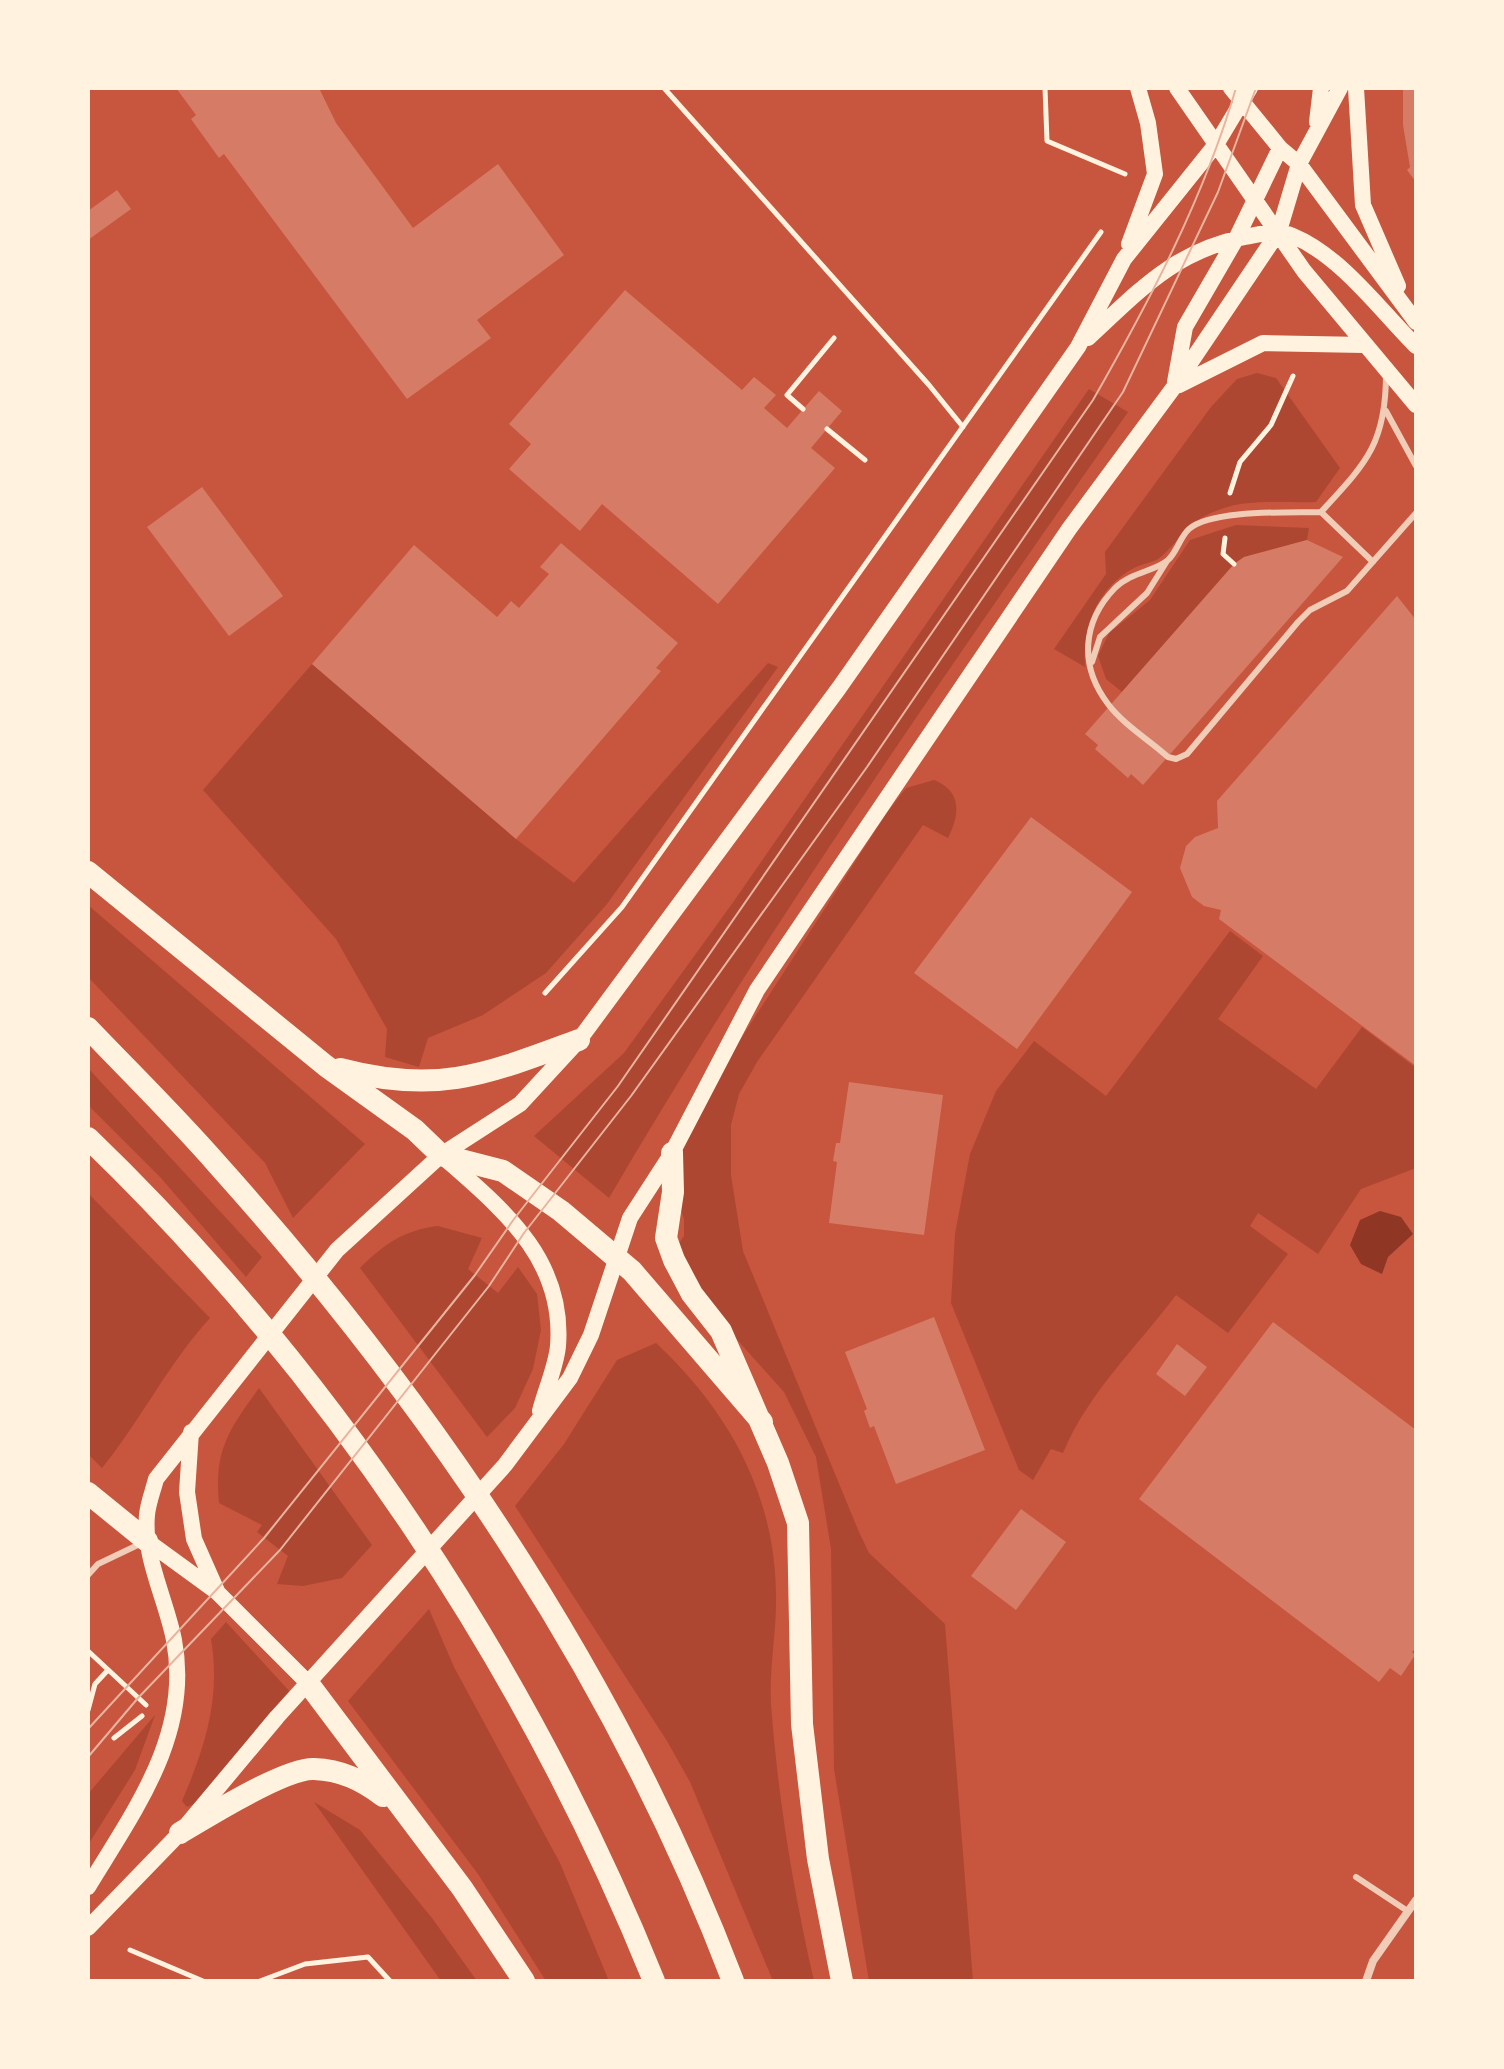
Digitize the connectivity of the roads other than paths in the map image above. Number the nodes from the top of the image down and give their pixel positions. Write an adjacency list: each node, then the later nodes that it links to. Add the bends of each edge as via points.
1 (1138, 88): 15 (main road, via 1155,174)
2 (1177, 88): 9 (main road)
3 (1250, 88): 7 (main road)
4 (1321, 88): 8 (main road)
5 (1340, 88): 8 (main road)
6 (1356, 88): 16 (main road, via 1363,205)
7 (1232, 93): 9 (main road); 10 (main road)
8 (1316, 127): 11 (main road)
9 (1217, 143): 12 (main road); 15 (main road)
10 (1280, 148): 11 (main road); 12 (main road)
11 (1299, 164): 13 (main road); 16 (main road)
12 (1256, 199): 13 (main road); 14 (main road)
13 (1279, 231): 14 (main road); 17 (main road); 18 (main road, via 1333,262); 21 (main road)
14 (1236, 239): 19 (main road, via 1208,245 1162,269); 21 (main road, via 1185,327)
15 (1124, 259): 19 (main road)
16 (1412, 316)
17 (1364, 345): 20 (main road); 21 (main road, via 1263,343)
18 (1416, 346)
19 (1078, 347): 32 (main road, via 839,688)
20 (1386, 368): 22 (main road); 23 (lane)
21 (1174, 387): 35 (main road, via 1069,529 757,990)
22 (1416, 405)
23 (1386, 411): 24 (lane); 25 (lane, via 1363,465)
24 (1416, 466)
25 (1321, 512): 27 (lane, via 1226,515 1189,528); 28 (lane)
26 (1416, 513): 28 (lane)
27 (1167, 561): 29 (lane, via 1147,593 1100,637); 29 (lane, via 1138,571 1093,613 1087,644)
28 (1373, 562): 29 (lane, via 1347,591 1310,610 1187,754 1176,759 1109,706)
29 (1091, 665)
30 (88, 872): 33 (highway)
31 (88, 1028): 55 (highway, via 217,1163 363,1337 442,1441 606,1704)
32 (579, 1040): 33 (highway, via 492,1073 452,1081 379,1079); 36 (main road, via 520,1104)
33 (326, 1066): 36 (highway)
34 (88, 1138): 54 (highway, via 257,1322 404,1514 488,1645 540,1739)
35 (672, 1153): 37 (main road, via 630,1218); 39 (highway, via 666,1238 692,1294 721,1331)
36 (441, 1155): 37 (highway, via 503,1171); 38 (main road, via 514,1219 554,1294 558,1347); 40 (main road, via 337,1250)
37 (617, 1259): 38 (main road, via 570,1378); 39 (highway)
38 (537, 1421): 45 (main road, via 505,1465)
39 (762, 1422): 56 (highway, via 798,1523 802,1724 818,1859)
40 (191, 1430): 42 (main road, via 156,1479); 44 (main road, via 187,1492 194,1539)
41 (88, 1493): 42 (highway)
42 (147, 1541): 43 (lane, via 98,1564); 44 (main road); 49 (main road, via 177,1657 173,1722 153,1781)
43 (88, 1575)
44 (217, 1592): 45 (main road)
45 (308, 1683): 46 (highway); 47 (main road)
46 (397, 1806): 47 (highway, via 363,1781 311,1768 249,1792); 53 (highway, via 462,1888)
47 (180, 1833): 52 (main road)
48 (1356, 1877): 51 (lane)
49 (88, 1887)
50 (1416, 1900): 51 (street)
51 (1406, 1910): 57 (street)
52 (88, 1928)
53 (524, 1981)
54 (654, 1981)
55 (733, 1981)
56 (842, 1981)
57 (1366, 1981)

